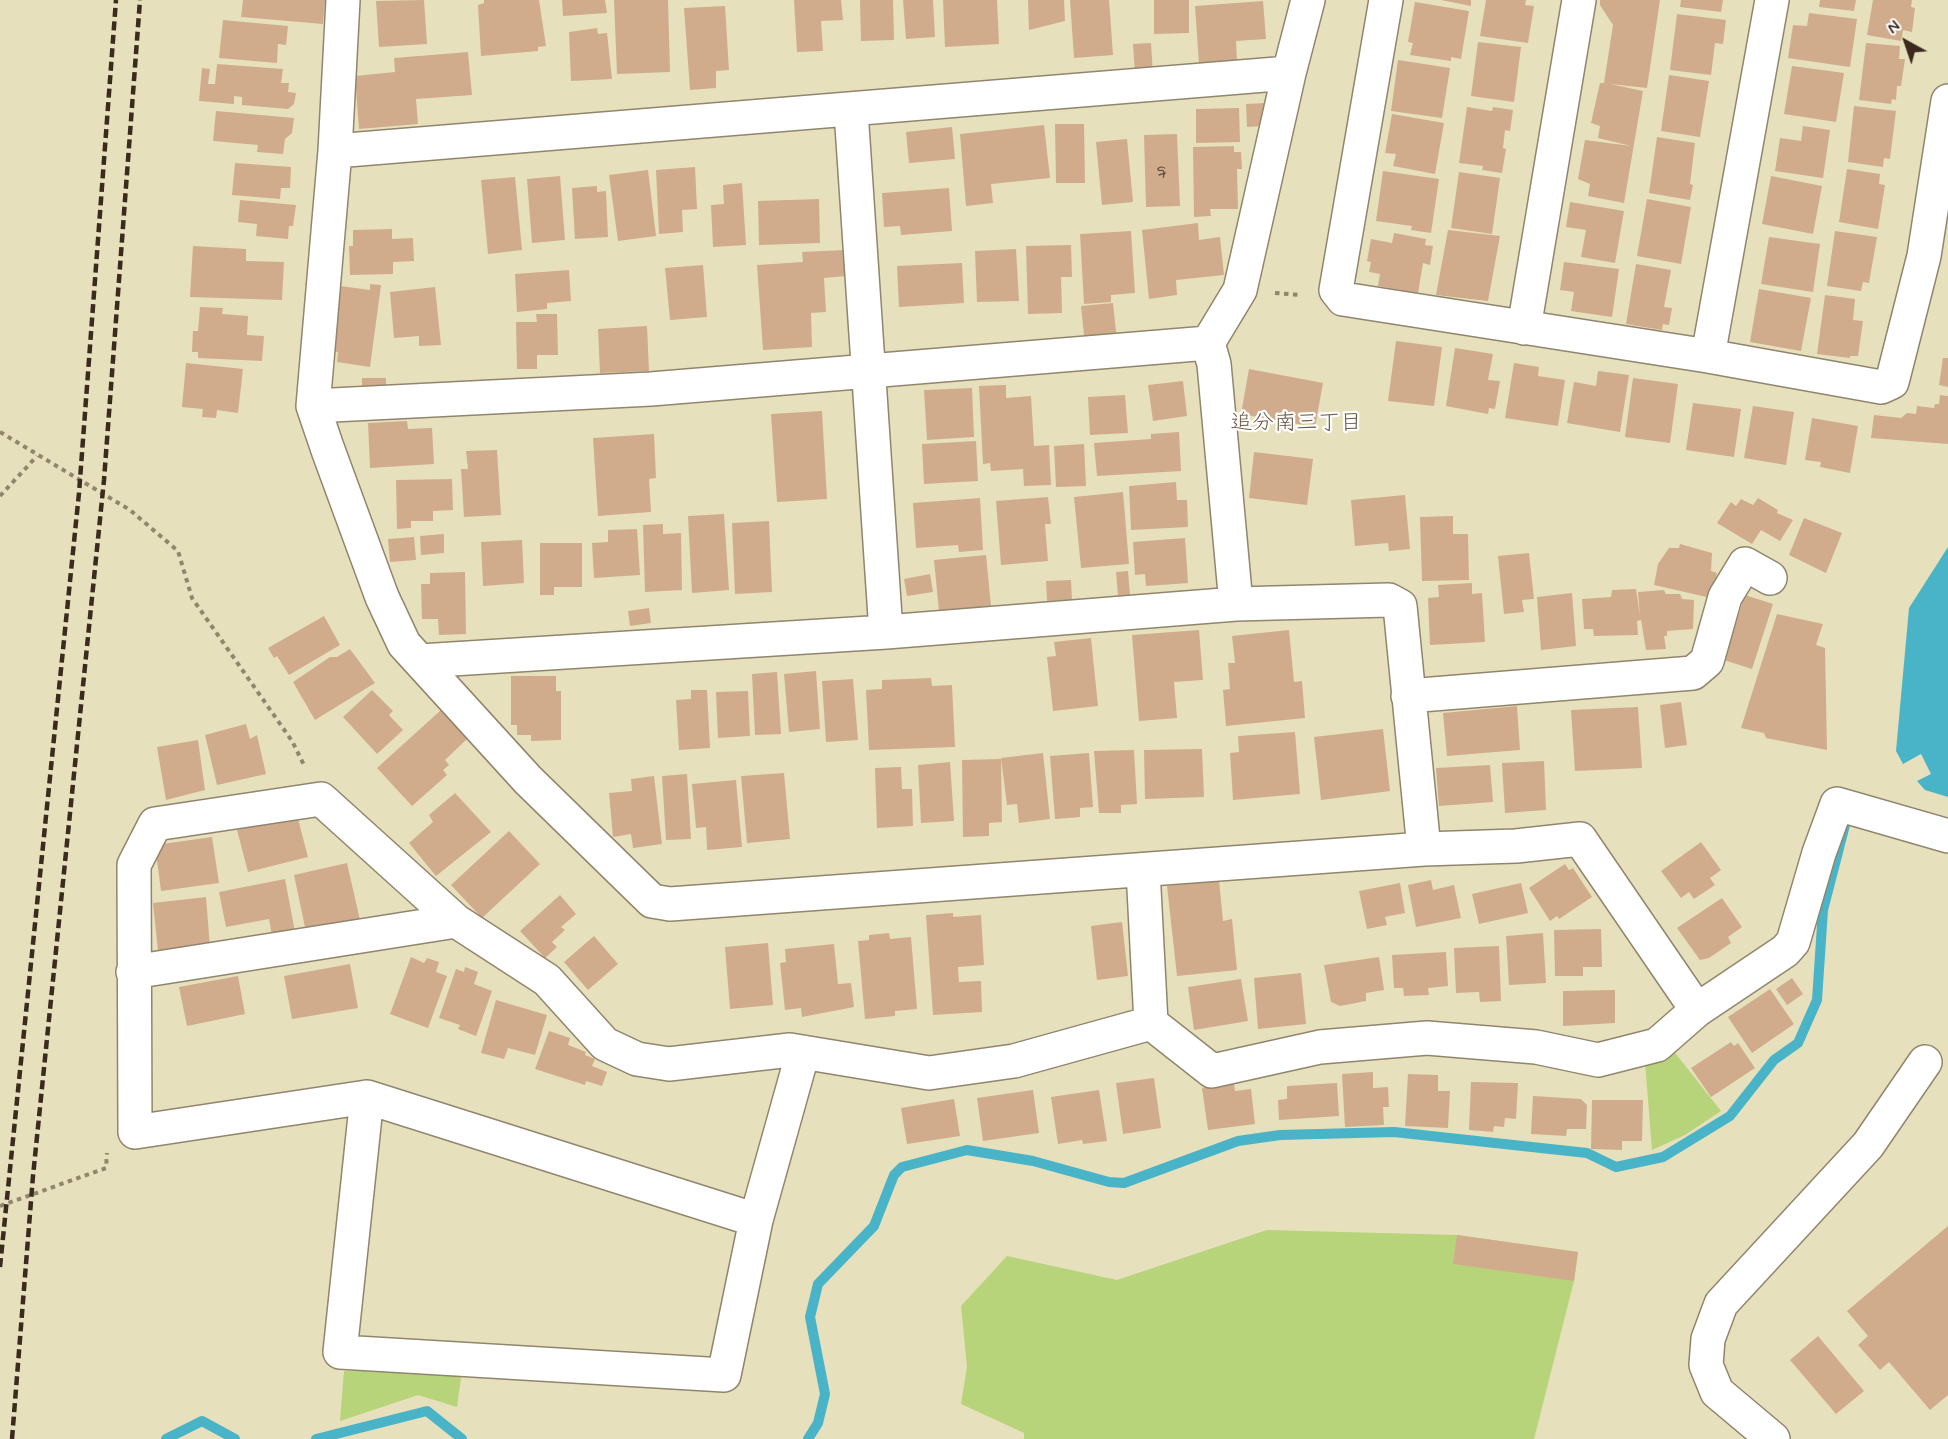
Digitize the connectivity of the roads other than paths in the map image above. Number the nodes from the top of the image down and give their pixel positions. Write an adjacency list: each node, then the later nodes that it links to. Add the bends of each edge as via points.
1 (343, 0): 9 (street)
2 (1308, 0): 6 (street)
3 (1386, 0): 11 (street, via 1336,290 1343,299)
4 (1579, 0): 11 (street)
5 (1772, 0): 13 (street)
6 (1289, 74): 8 (street); 12 (street, via 1240,290)
7 (1948, 101): 10 (street)
8 (851, 111): 9 (street); 14 (street)
9 (335, 151): 15 (street)
10 (1936, 258): 13 (street, via 1892,382 1881,387)
11 (1524, 327): 13 (street)
12 (1208, 343): 14 (street); 17 (street, via 1214,364)
13 (1708, 356)
14 (870, 368): 15 (street, via 651,389); 18 (street)
15 (313, 406): 19 (street, via 382,597 404,644)
16 (1770, 578): 20 (street, via 1746,564 1725,597 1707,661 1693,674)
17 (1236, 604): 18 (street); 20 (street, via 1389,600 1400,606)
18 (886, 632): 19 (street)
19 (420, 661): 23 (street, via 528,780 652,901 670,904)
20 (1408, 696): 22 (street)
21 (1948, 836): 26 (street, via 1838,804 1793,942)
22 (1424, 849): 23 (street); 26 (street, via 1580,839)
23 (1143, 870): 27 (street)
24 (456, 921): 25 (street); 25 (street, via 321,799 155,824 134,865); 28 (street, via 547,980 605,1044 638,1059 669,1064 790,1050)
25 (133, 972): 30 (street, via 135,1132)
26 (1697, 1010): 27 (street, via 1657,1045 1598,1060 1536,1047 1427,1038 1320,1047 1212,1071)
27 (1151, 1023): 28 (street, via 1014,1061 929,1073)
28 (803, 1052): 31 (street)
29 (1924, 1062): 32 (street, via 1868,1145 1721,1304 1708,1339 1706,1365 1717,1392)
30 (367, 1097): 31 (street); 31 (street, via 340,1352 723,1375)
31 (756, 1220)
32 (1773, 1439)

